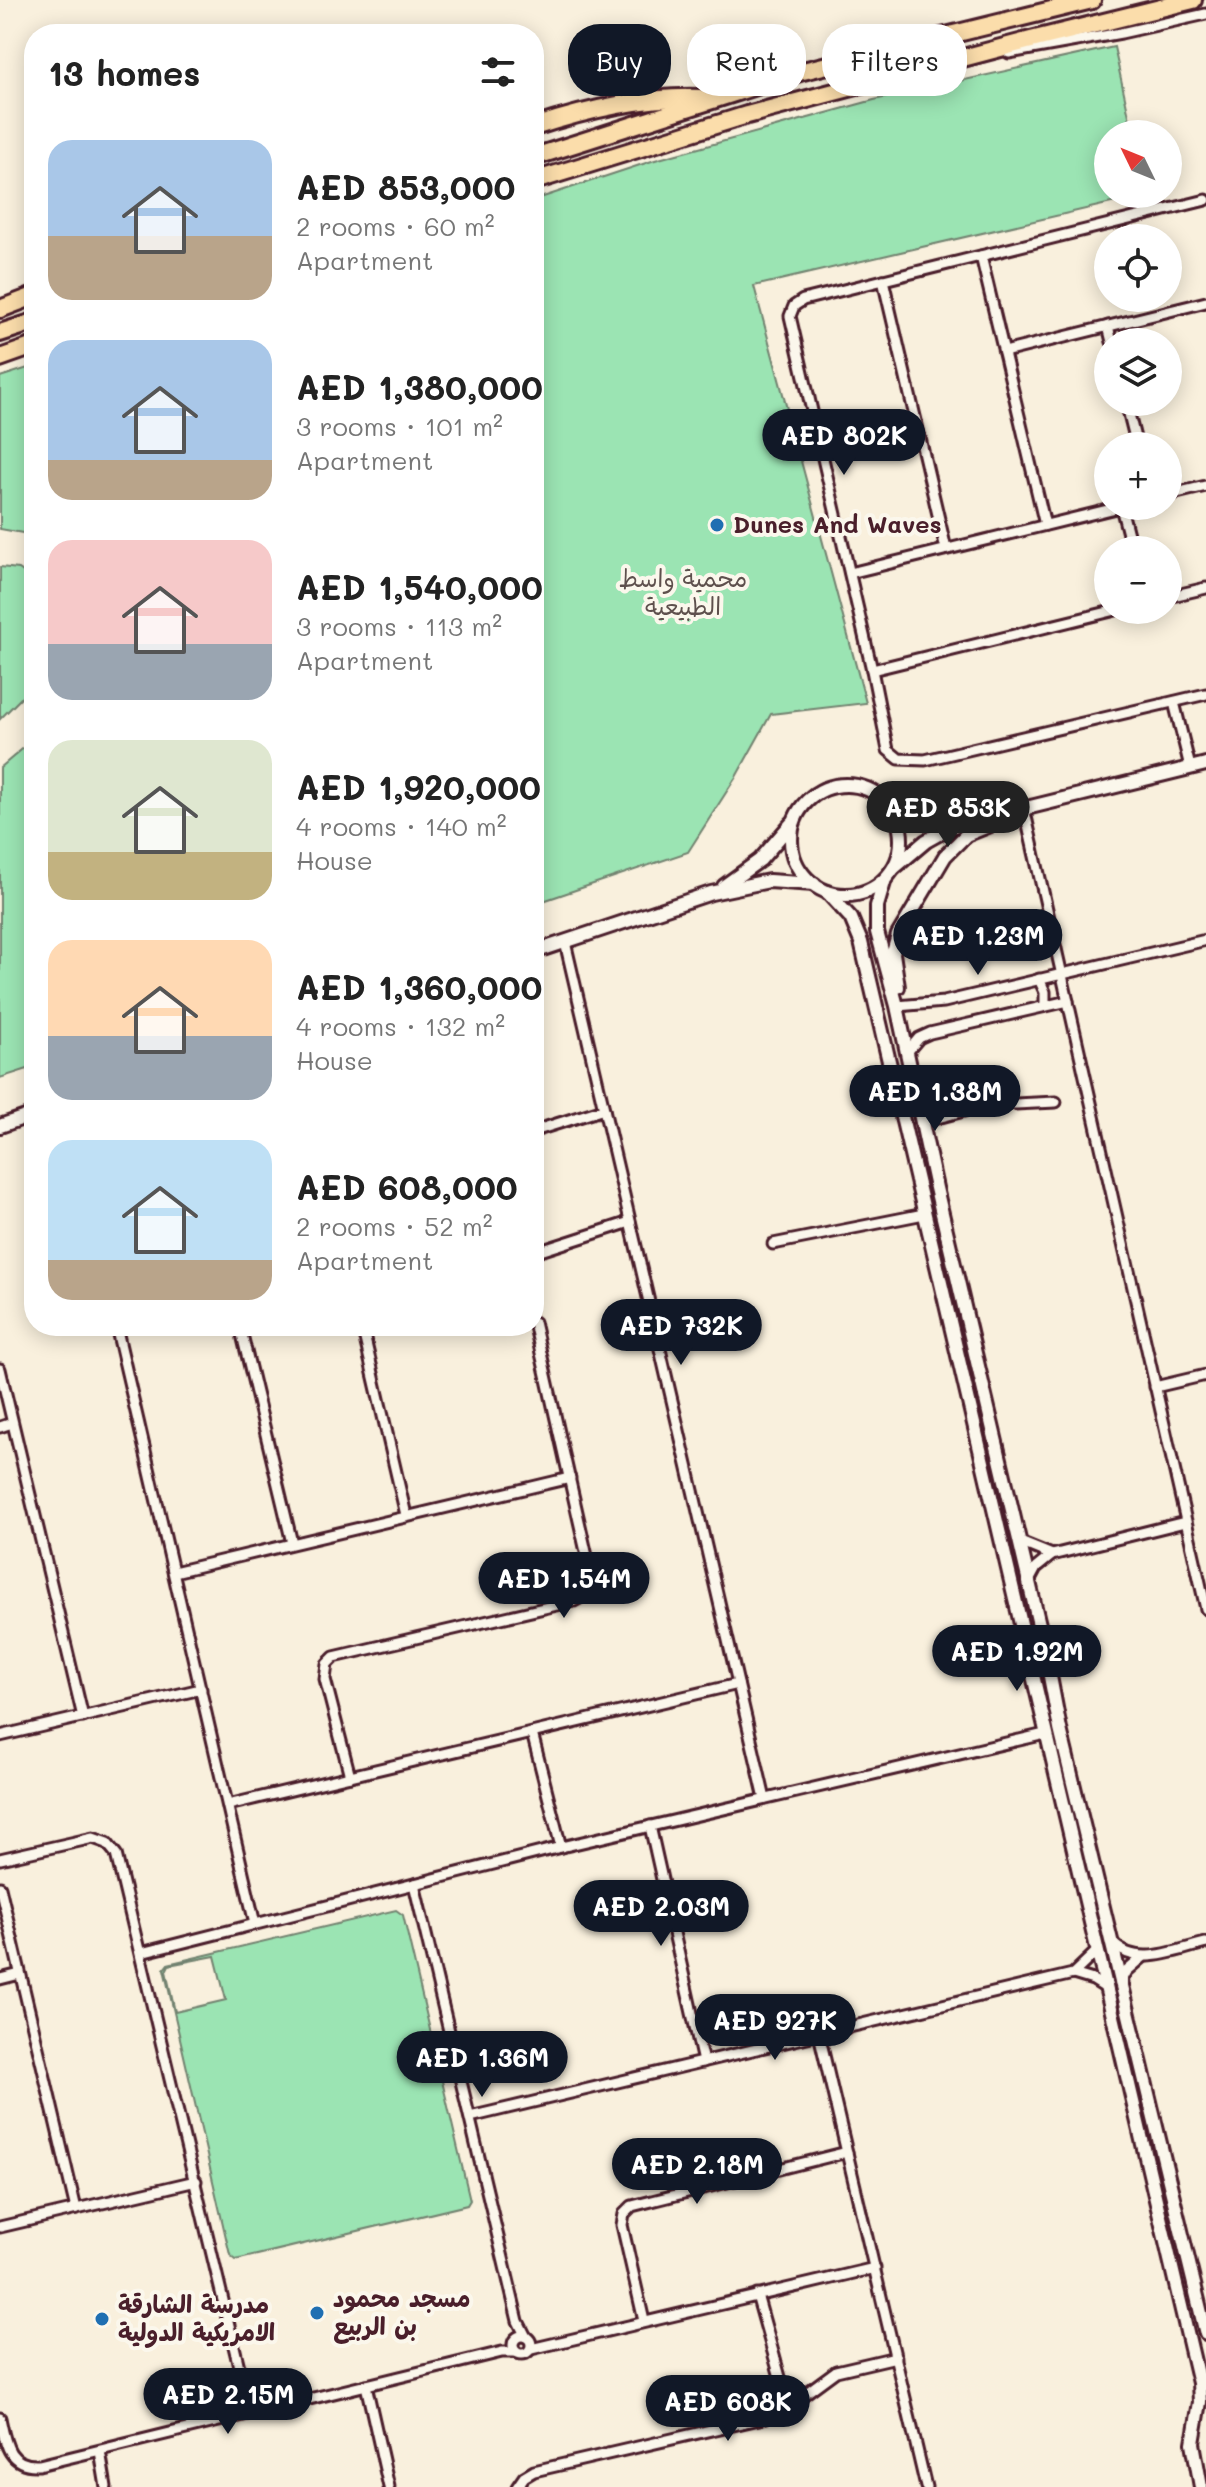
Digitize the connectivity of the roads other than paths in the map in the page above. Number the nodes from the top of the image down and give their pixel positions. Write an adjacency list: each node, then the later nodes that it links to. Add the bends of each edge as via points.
1 (1092, 0): 7 (highway, via 839,61)
2 (1193, 0): 4 (highway)
3 (1206, 14): 5 (street)
4 (967, 57)
5 (967, 58)
6 (822, 96): 10 (highway)
7 (710, 99): 8 (highway, via 679,97); 9 (highway)
8 (544, 124)
9 (544, 154)
10 (544, 178)
11 (1206, 200): 12 (street)
12 (981, 256): 13 (street); 21 (street)
13 (883, 280): 27 (street); 28 (street, via 803,300 790,316)
14 (24, 300): 16 (highway)
15 (1206, 302): 18 (street)
16 (0, 309)
17 (24, 325): 19 (highway)
18 (1108, 326): 21 (street)
19 (0, 333)
20 (24, 350): 22 (highway)
21 (1004, 352): 26 (street)
22 (0, 358)
23 (1206, 486): 24 (street)
24 (1182, 492)
25 (1094, 513): 26 (street)
26 (1045, 525): 27 (street)
27 (946, 549): 28 (street)
28 (850, 573): 32 (street)
29 (1206, 588): 30 (street)
30 (1182, 594)
31 (1094, 615): 32 (street)
32 (872, 670): 34 (street, via 888,750 911,761)
33 (1206, 694): 34 (street)
34 (1174, 702): 36 (street)
35 (1206, 764): 36 (main road)
36 (1190, 767): 38 (main road)
37 (879, 796): 39 (main road, via 938,814); 40 (main road, via 858,786 830,788 807,802); 41 (main road, via 900,830 898,857)
38 (1023, 808): 39 (main road); 48 (street); 51 (main road, via 1006,821 966,835 945,856 898,935 893,953)
39 (996, 815): 41 (main road, via 935,835)
40 (796, 819): 42 (main road, via 796,862); 44 (main road, via 753,867)
41 (889, 874): 43 (main road, via 858,894); 51 (main road, via 876,923)
42 (814, 884): 43 (main road); 44 (main road, via 769,881)
43 (827, 892): 60 (main road, via 859,934)
44 (711, 893): 46 (main road)
45 (1206, 940): 48 (street)
46 (565, 942): 47 (main road); 55 (street)
47 (544, 949)
48 (1062, 974): 49 (street); 50 (street)
49 (1039, 979): 51 (street, via 944,1002); 52 (street)
50 (1068, 1001): 52 (street); 72 (street)
51 (896, 1002): 53 (main road)
52 (1045, 1006): 53 (street, via 930,1033)
53 (908, 1051): 57 (main road)
54 (1056, 1102): 57 (street, via 1002,1101)
55 (604, 1109): 59 (street); 63 (street)
56 (24, 1118): 58 (main road)
57 (922, 1122): 61 (main road)
58 (0, 1126)
59 (544, 1128)
60 (906, 1136): 61 (main road, via 916,1136); 62 (main road)
61 (936, 1188): 78 (main road)
62 (924, 1214): 64 (street); 88 (main road)
63 (630, 1222): 65 (street); 84 (street)
64 (773, 1244)
65 (544, 1250)
66 (118, 1336): 81 (street)
67 (242, 1336): 79 (street)
68 (364, 1336): 76 (street)
69 (537, 1336): 75 (street)
70 (0, 1369): 73 (street)
71 (1206, 1375): 72 (street)
72 (1155, 1387): 77 (street)
73 (12, 1423): 74 (street); 86 (street)
74 (0, 1427)
75 (570, 1478): 76 (street); 90 (street, via 591,1574 584,1595 338,1655 327,1664 325,1679)
76 (406, 1515): 79 (street)
77 (1185, 1522): 80 (street); 83 (street)
78 (1020, 1542): 80 (street); 82 (main road)
79 (292, 1543): 81 (street)
80 (1052, 1555): 82 (street)
81 (174, 1572): 85 (street)
82 (1029, 1581): 99 (main road)
83 (1206, 1609)
84 (738, 1684): 87 (street); 91 (street)
85 (201, 1689): 86 (street); 92 (street)
86 (83, 1717): 89 (street)
87 (532, 1733): 90 (street); 94 (street)
88 (1045, 1734): 91 (street); 101 (main road)
89 (0, 1736)
90 (350, 1776): 92 (street)
91 (765, 1799): 93 (street)
92 (228, 1805): 98 (street)
93 (650, 1826): 94 (street); 110 (street)
94 (561, 1847): 96 (street)
95 (0, 1859): 102 (street, via 101,1839 116,1854)
96 (414, 1884): 98 (street); 111 (street)
97 (0, 1887): 104 (street)
98 (255, 1924): 102 (street)
99 (1110, 1940): 103 (street, via 1121,1951); 107 (main road)
100 (1206, 1943): 103 (street)
101 (1096, 1952): 105 (street); 108 (main road)
102 (141, 1953): 113 (street)
103 (1144, 1957): 107 (street)
104 (20, 1974): 106 (street); 114 (street)
105 (1073, 1974): 108 (street); 109 (street)
106 (0, 1979)
107 (1120, 1984): 119 (main road)
108 (1104, 1987): 124 (main road)
109 (819, 2034): 110 (street); 112 (street)
110 (703, 2062): 111 (street)
111 (470, 2117): 120 (street)
112 (847, 2152): 116 (street); 118 (street, via 632,2206 622,2225)
113 (196, 2181): 114 (street); 125 (street)
114 (76, 2209): 115 (street)
115 (0, 2227)
116 (875, 2268): 117 (street); 121 (street)
117 (757, 2295): 118 (street); 123 (street)
118 (644, 2321): 120 (street, via 545,2344)
119 (1206, 2334)
120 (522, 2343): 122 (street)
121 (896, 2357): 123 (street, via 836,2371 798,2399); 131 (street)
122 (366, 2385): 125 (street); 129 (street)
123 (785, 2401): 130 (street, via 771,2417 534,2471)
124 (1203, 2401): 132 (main road, via 1193,2443)
125 (250, 2413): 127 (street)
126 (0, 2418): 127 (street, via 9,2452 25,2464)
127 (100, 2451): 128 (street)
128 (106, 2487)
129 (389, 2487)
130 (517, 2487)
131 (926, 2487)
132 (1201, 2487)

